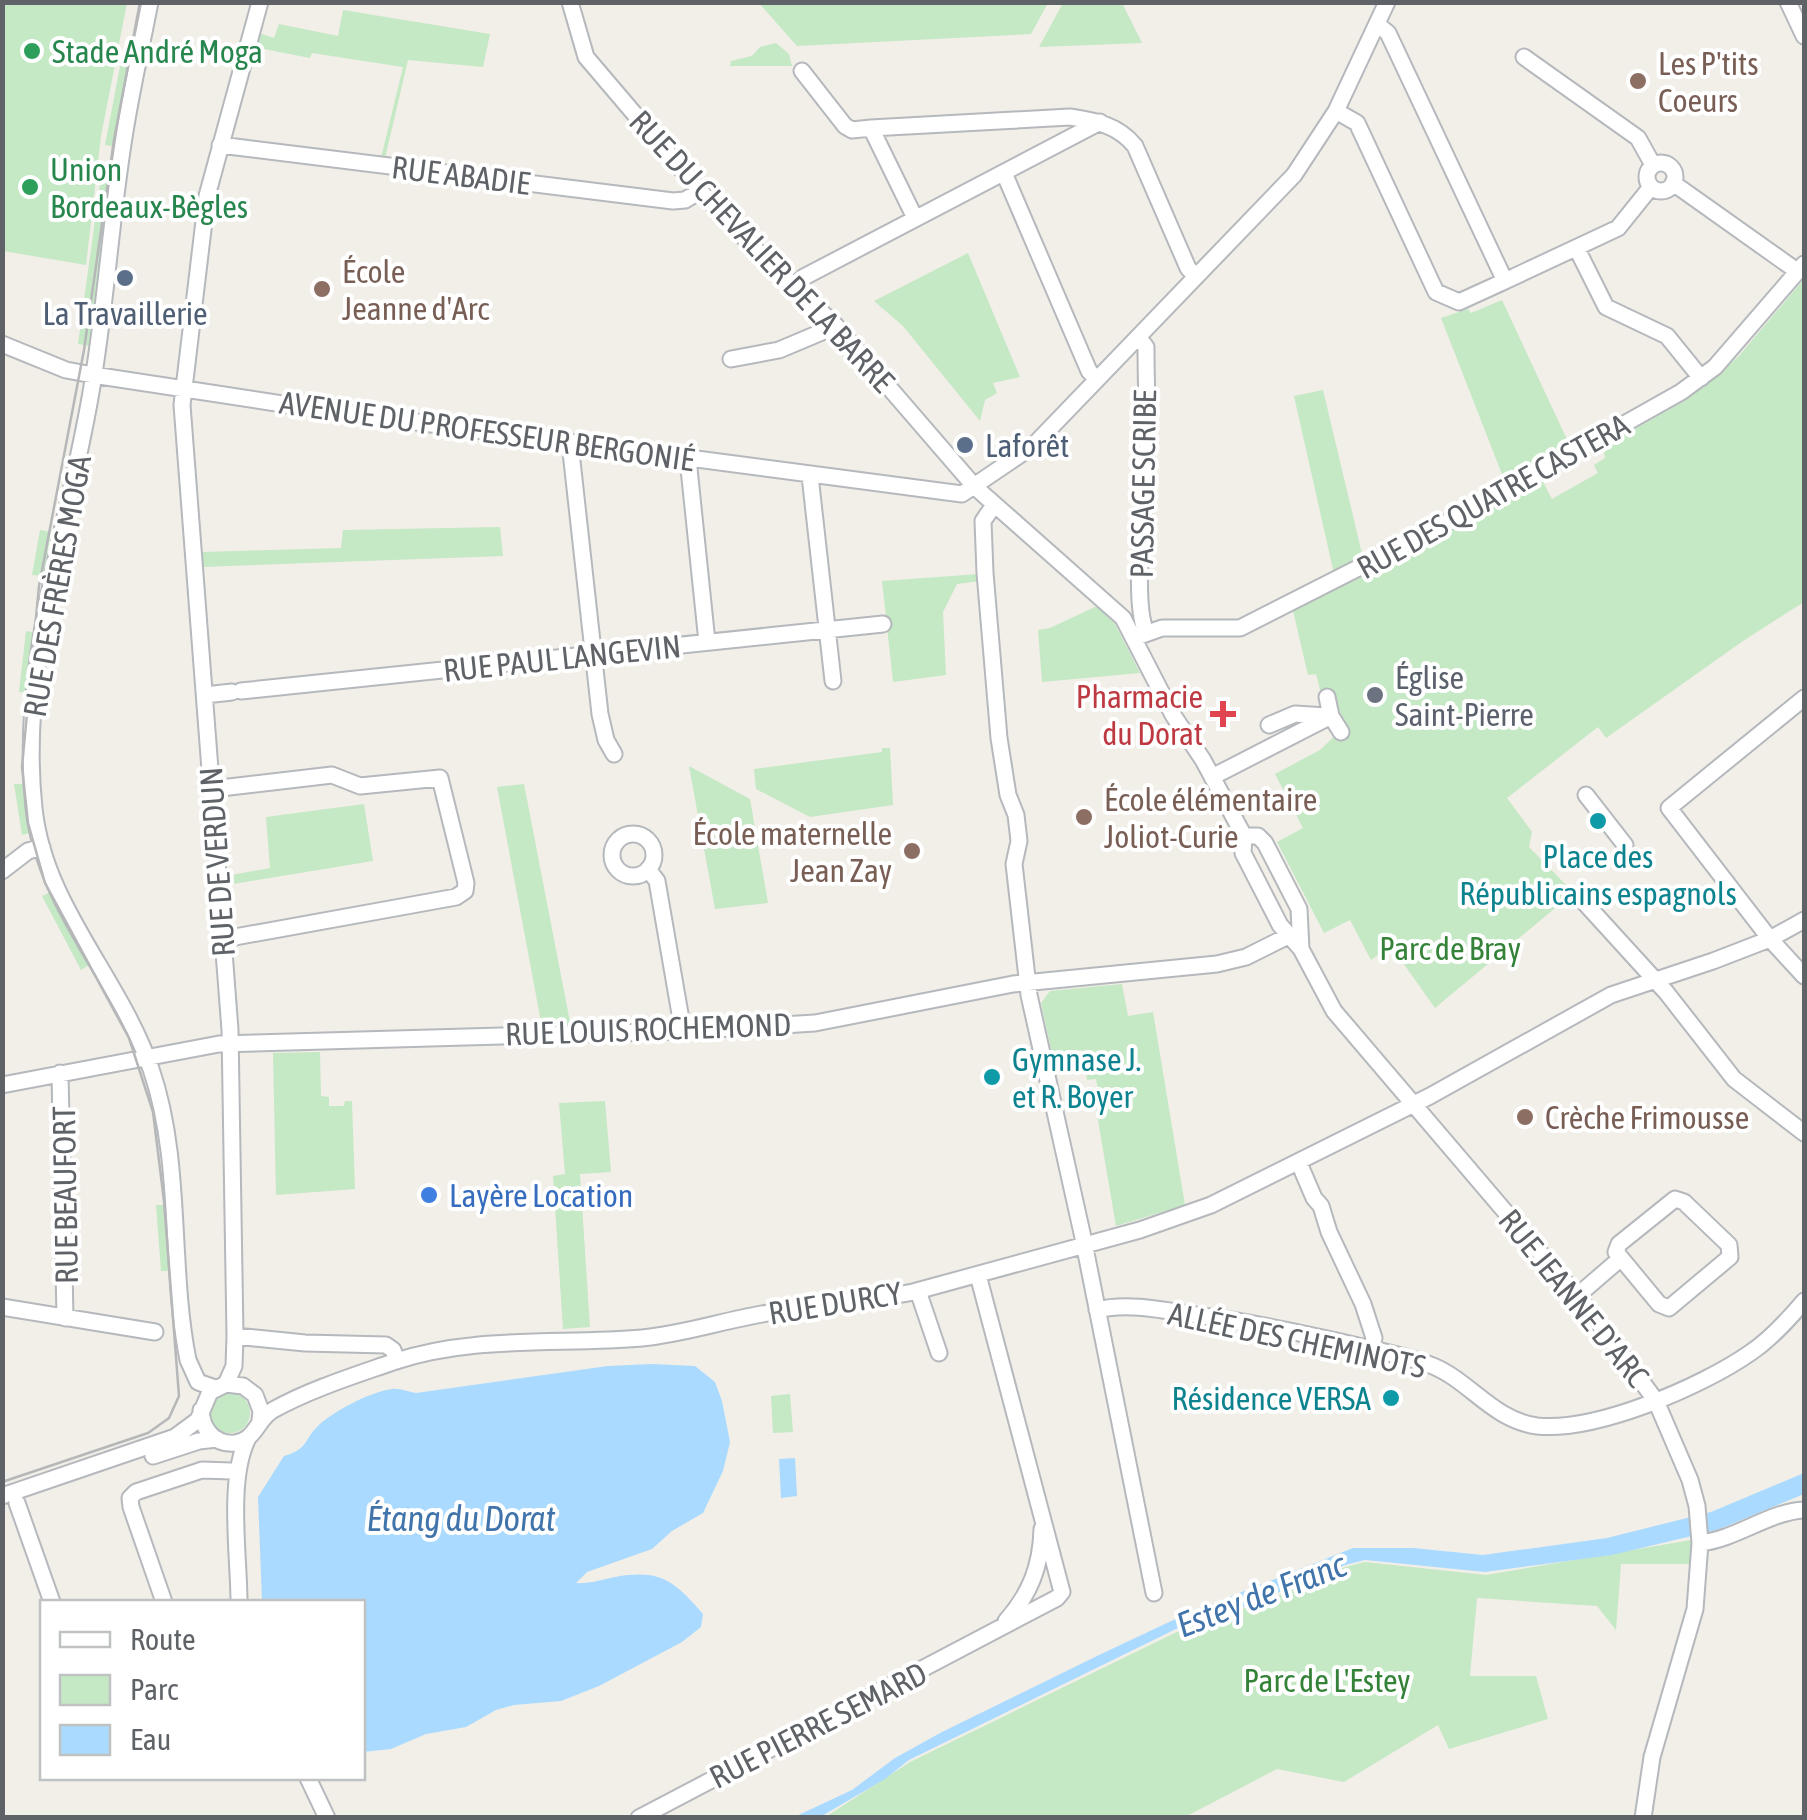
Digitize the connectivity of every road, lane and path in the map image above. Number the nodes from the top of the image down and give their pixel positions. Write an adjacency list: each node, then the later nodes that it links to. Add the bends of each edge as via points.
1 (150, 2): 29 (street, RUE DES FRÈRES MOGA, via 123,142)
2 (260, 2): 13 (street, RUE DE VERDUN)
3 (570, 2): 18 (street, RUE DU CHEVALIER DE LA BARRE, via 586,57)
4 (1387, 2): 6 (street)
5 (1788, 2): 7 (street)
6 (1377, 24): 10 (street); 23 (street, via 1388,33)
7 (1804, 36)
8 (1524, 57): 14 (street, via 1638,138)
9 (802, 71): 12 (street, via 844,126)
10 (1336, 111): 22 (street, via 1294,175); 23 (street, via 1357,123 1436,292 1464,301)
11 (1100, 122): 12 (street, via 1070,117); 15 (street); 22 (street, via 1136,146)
12 (872, 128): 19 (street)
13 (220, 145): 18 (street, RUE ABADIE, via 673,202); 32 (street, RUE DE VERDUN, via 202,219)
14 (1653, 165): 16 (street, via 1670,166); 17 (street)
15 (1004, 173): 19 (street); 31 (street)
16 (1673, 183): 17 (street, via 1663,190); 21 (street)
17 (1651, 187): 20 (street, via 1618,228)
18 (700, 191): 24 (street, RUE DU CHEVALIER DE LA BARRE)
19 (915, 218): 24 (street)
20 (1576, 249): 23 (street); 30 (street, via 1606,307 1667,336)
21 (1801, 267): 30 (street, RUE DES QUATRE CASTERA)
22 (1196, 277): 26 (street)
23 (1505, 280)
24 (794, 286): 25 (street, RUE DU CHEVALIER DE LA BARRE)
25 (836, 326): 28 (street, via 779,350); 36 (street, RUE DU CHEVALIER DE LA BARRE)
26 (1138, 338): 31 (street); 40 (street, PASSAGE SCRIBE, via 1146,347)
27 (2, 344): 29 (street, AVENUE DU PROFESSEUR BERGONIÉ)
28 (731, 359)
29 (93, 376): 32 (street, AVENUE DU PROFESSEUR BERGONIÉ); 56 (street, RUE DES FRÈRES MOGA, via 38,666 30,768)
30 (1700, 378): 40 (street, RUE DES QUATRE CASTERA, via 1258,620 1228,630 1162,628)
31 (1098, 380): 36 (street, via 1033,446)
32 (182, 388): 33 (street, AVENUE DU PROFESSEUR BERGONIÉ); 44 (street, RUE DE VERDUN)
33 (570, 442): 34 (street, AVENUE DU PROFESSEUR BERGONIÉ); 42 (street)
34 (688, 459): 35 (street, AVENUE DU PROFESSEUR BERGONIÉ); 41 (street)
35 (810, 476): 36 (street, AVENUE DU PROFESSEUR BERGONIÉ, via 950,495); 39 (street)
36 (975, 488): 37 (street, RUE DU CHEVALIER DE LA BARRE)
37 (994, 505): 40 (street, RUE DU CHEVALIER DE LA BARRE); 67 (street, via 983,529 995,700 1016,816 1014,864)
38 (883, 624): 39 (street, RUE PAUL LANGEVIN)
39 (828, 630): 41 (street, RUE PAUL LANGEVIN); 43 (street)
40 (1140, 635): 51 (street, RUE JEANNE D'ARC, via 1173,716)
41 (707, 642): 42 (street, RUE PAUL LANGEVIN)
42 (594, 656): 44 (street, RUE PAUL LANGEVIN); 50 (street, via 600,714)
43 (834, 681)
44 (205, 695): 52 (street, RUE DE VERDUN)
45 (1327, 697): 47 (street)
46 (1804, 698): 63 (street, via 1669,808)
47 (1331, 716): 48 (street, via 1295,714); 49 (street); 51 (street)
48 (1270, 724)
49 (1341, 732)
50 (614, 754)
51 (1212, 777): 54 (street, RUE JEANNE D'ARC)
52 (212, 789): 62 (street, RUE DE VERDUN); 62 (street, via 332,775 360,786 440,778 466,883 456,896)
53 (1586, 795): 55 (street)
54 (1244, 836): 61 (street, RUE JEANNE D'ARC, via 1242,853); 64 (street, RUE JEANNE D'ARC, via 1266,843 1300,909)
55 (1624, 845)
56 (42, 847): 58 (street); 70 (street, RUE DES FRÈRES MOGA)
57 (648, 869): 68 (street, via 657,881)
58 (2, 871)
59 (1584, 902): 66 (street)
60 (1804, 920): 63 (street, RUE DURCY)
61 (1288, 936): 64 (street, RUE JEANNE D'ARC); 67 (street, RUE LOUIS ROCHEMOND, via 1217,964)
62 (224, 939): 69 (street, RUE DE VERDUN)
63 (1770, 939): 65 (street); 66 (street, RUE DURCY)
64 (1301, 949): 73 (street, RUE JEANNE D'ARC, via 1334,1012)
65 (1804, 976)
66 (1652, 980): 73 (street, RUE DURCY, via 1611,995); 74 (street, via 1734,1079)
67 (1028, 983): 68 (street, RUE LOUIS ROCHEMOND, via 815,1023); 76 (street)
68 (683, 1030): 69 (street, RUE LOUIS ROCHEMOND)
69 (230, 1044): 70 (street, RUE LOUIS ROCHEMOND); 86 (street, RUE DE VERDUN)
70 (147, 1058): 71 (street, RUE LOUIS ROCHEMOND); 90 (street, RUE DES FRÈRES MOGA, via 165,1126 186,1350 193,1375 204,1386)
71 (60, 1073): 72 (street, RUE LOUIS ROCHEMOND); 84 (street, RUE BEAUFORT)
72 (2, 1086)
73 (1414, 1104): 75 (street, RUE DURCY); 80 (street, RUE JEANNE D'ARC)
74 (1804, 1133)
75 (1298, 1163): 76 (street, RUE DURCY, via 1179,1218); 87 (street, via 1363,1304)
76 (1084, 1246): 78 (street, RUE DURCY); 83 (street)
77 (1620, 1258): 77 (street, via 1669,1308 1730,1257 1731,1248 1675,1199 1620,1244); 80 (street)
78 (978, 1274): 79 (street, RUE DURCY); 101 (street, RUE PIERRE SEMARD)
79 (918, 1290): 88 (street); 89 (street, RUE DURCY, via 665,1335 449,1347)
80 (1577, 1296): 93 (street, RUE JEANNE D'ARC)
81 (1804, 1301): 93 (street, ALLÉE DES CHEMINOTS, via 1746,1356)
82 (2, 1308): 84 (street)
83 (1097, 1310): 87 (street, ALLÉE DES CHEMINOTS, via 1144,1308 1230,1320); 103 (street)
84 (65, 1318): 85 (street)
85 (155, 1332)
86 (235, 1336): 89 (street, via 386,1346); 90 (street, RUE DE VERDUN, via 234,1366)
87 (1371, 1349): 93 (street, ALLÉE DES CHEMINOTS, via 1456,1376 1491,1410 1534,1426 1585,1423)
88 (939, 1353)
89 (397, 1361): 91 (street, RUE DURCY)
90 (221, 1386): 92 (street, via 243,1386); 94 (street)
91 (302, 1394): 92 (street); 95 (street)
92 (255, 1395): 95 (street)
93 (1656, 1401): 102 (street, RUE JEANNE D'ARC, via 1686,1469)
94 (201, 1410): 97 (street, via 204,1427); 99 (street, via 175,1437)
95 (260, 1420): 96 (street)
96 (248, 1438): 97 (street); 98 (street)
97 (218, 1440): 98 (street); 99 (street, via 199,1440)
98 (234, 1479): 105 (street, via 202,1470 130,1498); 106 (street)
99 (7, 1502): 104 (street)
100 (1804, 1510): 102 (street, via 1730,1536)
101 (1042, 1515): 107 (street, RUE PIERRE SEMARD, via 1033,1580); 107 (street, RUE PIERRE SEMARD, via 1062,1592)
102 (1700, 1539): 111 (street, RUE JEANNE D'ARC, via 1695,1610 1652,1757)
103 (1154, 1593)
104 (51, 1600)
105 (163, 1600)
106 (239, 1600)
107 (998, 1631): 110 (street, RUE PIERRE SEMARD)
108 (309, 1780): 109 (street)
109 (326, 1818)
110 (639, 1818)
111 (1644, 1818)

